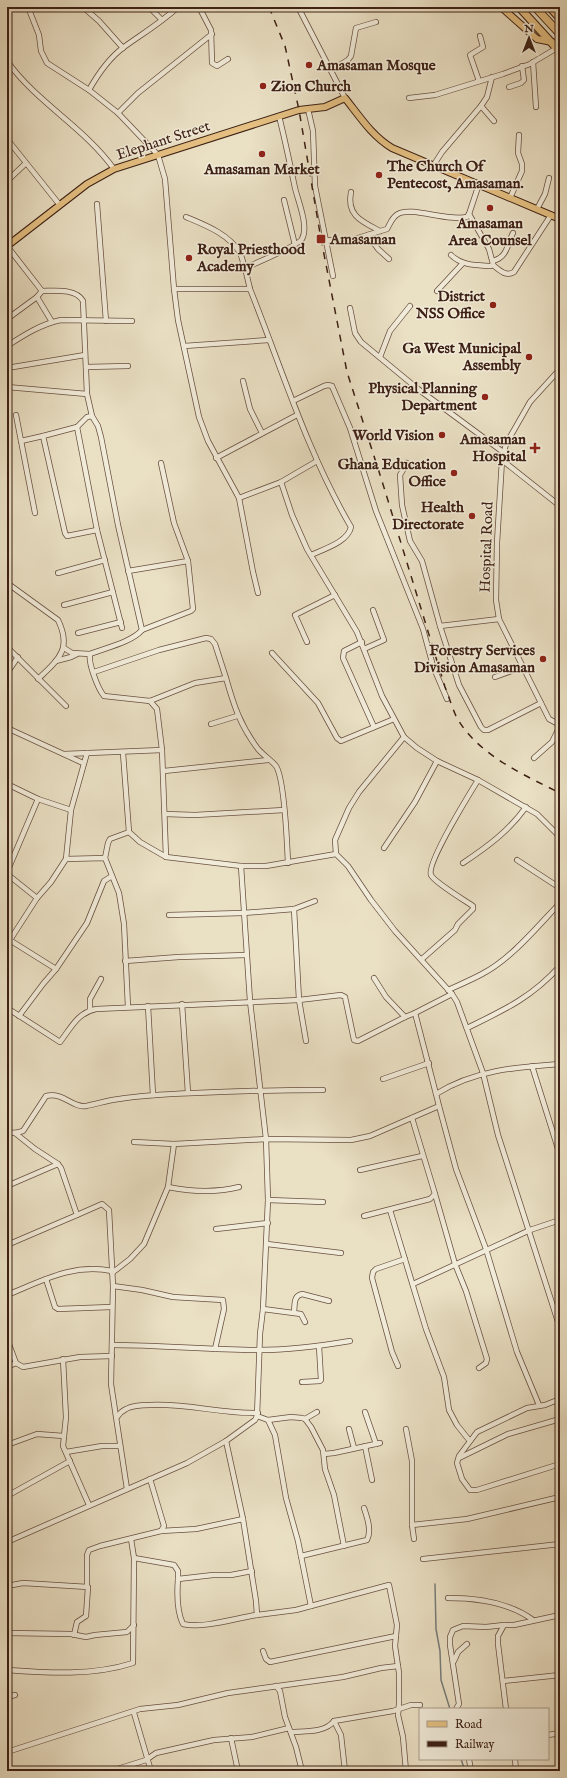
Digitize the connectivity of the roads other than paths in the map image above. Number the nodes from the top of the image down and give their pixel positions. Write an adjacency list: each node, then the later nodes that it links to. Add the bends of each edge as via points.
1 (28, 7): 27 (street, via 38,36 40,51 47,63)
2 (83, 7): 18 (street)
3 (149, 7): 12 (street)
4 (178, 7): 12 (street)
5 (199, 7): 14 (street)
6 (298, 7): 23 (street)
7 (501, 7): 17 (main road, via 536,39)
8 (519, 7): 17 (highway)
9 (535, 7): 15 (highway)
10 (549, 7): 11 (main road)
11 (560, 19)
12 (162, 20): 18 (street)
13 (376, 22): 23 (street, via 356,28 351,56)
14 (212, 34): 19 (street, via 212,63 217,66); 33 (street, via 138,93)
15 (560, 34)
16 (480, 36): 25 (street, via 483,47 470,55)
17 (556, 47): 21 (street)
18 (123, 48): 27 (street, via 99,73)
19 (228, 59)
20 (7, 61): 41 (street, via 17,76 104,155)
21 (533, 62): 22 (street); 31 (street)
22 (522, 66): 24 (street); 26 (street, via 524,80)
23 (331, 70): 28 (street)
24 (492, 78): 25 (street); 30 (street, via 487,97)
25 (479, 81): 29 (street, via 435,95)
26 (509, 87)
27 (89, 90): 33 (street)
28 (345, 98): 32 (main road, Elephant Street, via 330,105); 40 (main road, via 381,142)
29 (409, 98)
30 (481, 106): 35 (street); 40 (street)
31 (536, 107)
32 (308, 109): 34 (main road, Elephant Street); 58 (street, via 313,131 315,186)
33 (118, 113): 38 (street)
34 (279, 116): 38 (main road, Elephant Street); 59 (street, via 302,215 304,234 302,240)
35 (494, 121)
36 (519, 135): 46 (street, via 518,153 522,171)
37 (7, 139): 39 (street)
38 (158, 155): 41 (main road, Elephant Street); 67 (street, via 165,179)
39 (26, 164): 43 (street); 48 (street)
40 (433, 166): 44 (main road)
41 (114, 169): 48 (main road, Elephant Street, via 87,184)
42 (549, 178): 50 (street)
43 (7, 181)
44 (479, 184): 46 (main road); 51 (street)
45 (351, 192): 55 (street, via 350,206 354,214 361,221)
46 (510, 198): 50 (main road)
47 (284, 200): 59 (street)
48 (60, 204): 60 (main road, Elephant Street)
49 (97, 204): 76 (street)
50 (537, 209): 52 (main road)
51 (470, 214): 55 (street, via 463,218 399,213 386,229); 64 (street, via 489,249)
52 (551, 215): 54 (main road); 64 (street, via 514,272 505,273)
53 (186, 217): 65 (street, via 212,229 229,241 240,253)
54 (560, 219)
55 (380, 231): 57 (street)
56 (513, 233): 64 (street, via 506,251)
57 (368, 235): 58 (street, via 348,241); 62 (street)
58 (325, 240): 66 (street)
59 (295, 245): 65 (street)
60 (7, 246): 69 (street)
61 (451, 255): 63 (street)
62 (389, 259)
63 (463, 263): 64 (street, via 474,266); 70 (street)
64 (493, 263)
65 (245, 268): 68 (street)
66 (333, 276)
67 (174, 289): 68 (street); 81 (street)
68 (250, 289): 79 (street)
69 (42, 291): 71 (street); 75 (street, via 67,291 81,296)
70 (437, 291)
71 (37, 297): 74 (street); 78 (street)
72 (410, 306): 83 (street, via 390,331)
73 (350, 308): 83 (street, via 352,324 358,338)
74 (7, 319)
75 (84, 320): 76 (street); 78 (street); 82 (street)
76 (106, 321): 77 (street)
77 (132, 321)
78 (52, 322): 80 (street)
79 (269, 340): 81 (street); 91 (street)
80 (7, 346)
81 (184, 346): 100 (street, via 199,417)
82 (85, 356): 85 (street); 86 (street)
83 (380, 357): 99 (street, via 424,394)
84 (128, 366): 85 (street)
85 (86, 367): 90 (street)
86 (7, 368)
87 (560, 369): 99 (street, Hospital Road, via 530,402)
88 (242, 381): 96 (street, via 250,409)
89 (7, 387): 90 (street)
90 (87, 394): 94 (street)
91 (293, 401): 93 (street); 143 (street, via 328,384 332,386 355,441 376,511 423,629 433,666)
92 (16, 415): 98 (street)
93 (297, 415): 96 (street); 102 (street)
94 (92, 416): 95 (street, via 88,416); 113 (street, via 101,437)
95 (77, 427): 97 (street); 109 (street)
96 (262, 433): 100 (street)
97 (43, 436): 98 (street); 109 (street, via 65,533 72,536)
98 (21, 441): 108 (street)
99 (503, 452): 101 (street, Hospital Road)
100 (216, 458): 106 (street)
101 (502, 460): 107 (street); 121 (street, Hospital Road, via 497,543 496,600)
102 (317, 461): 105 (street); 110 (street, via 351,527 345,538)
103 (161, 463): 112 (street, via 174,523)
104 (407, 463): 123 (street, via 400,475 402,505 410,541 422,561)
105 (281, 482): 106 (street); 110 (street, via 292,515)
106 (240, 498): 117 (street)
107 (560, 506)
108 (36, 513)
109 (97, 530): 111 (street)
110 (311, 555): 118 (street)
111 (105, 560): 114 (street); 116 (street)
112 (188, 562): 113 (street); 125 (street, via 192,611)
113 (128, 571): 125 (street)
114 (58, 573)
115 (7, 583): 130 (street, via 58,620 62,629)
116 (113, 592): 119 (street); 122 (street)
117 (258, 593)
118 (335, 595): 127 (street, via 295,615); 128 (street)
119 (64, 605)
120 (373, 610): 131 (street, via 384,640)
121 (499, 619): 123 (street); 137 (street, Hospital Road)
122 (121, 622): 124 (street); 126 (street)
123 (440, 626): 145 (street, via 459,685 481,728 488,730)
124 (122, 628)
125 (142, 630): 134 (street, via 128,639)
126 (78, 633)
127 (307, 642)
128 (362, 642): 131 (street); 151 (street, via 344,651 343,658)
129 (7, 647): 135 (street)
130 (64, 648): 133 (street, via 70,653); 136 (street)
131 (364, 649): 148 (street)
132 (272, 653): 151 (street, via 318,703 341,741)
133 (77, 654): 134 (street); 136 (street)
134 (90, 654): 138 (street, via 90,665)
135 (18, 657): 139 (street); 142 (street)
136 (56, 661): 142 (street)
137 (522, 667): 140 (street); 145 (street, Hospital Road)
138 (94, 672): 141 (street, via 206,638 212,639 215,644); 144 (street, via 100,692 104,696)
139 (7, 673)
140 (495, 677)
141 (226, 678): 144 (street, via 195,683); 147 (street)
142 (38, 679): 146 (street)
143 (447, 699)
144 (150, 701): 154 (street, via 157,709)
145 (541, 703): 150 (street, Hospital Road, via 549,718)
146 (66, 706)
147 (237, 716): 149 (street); 159 (street, via 252,741)
148 (394, 719): 151 (street); 153 (street)
149 (211, 724)
150 (560, 726): 158 (street, via 552,742)
151 (374, 727)
152 (7, 728): 157 (street)
153 (404, 737): 160 (street); 173 (street, via 349,808 335,840)
154 (162, 750): 156 (street); 162 (street)
155 (87, 753): 156 (street); 157 (street); 161 (street)
156 (123, 753): 170 (street)
157 (64, 754): 161 (street)
158 (534, 758)
159 (268, 760): 162 (street); 168 (street, via 276,766 279,775)
160 (437, 761): 163 (street); 172 (street)
161 (83, 763): 167 (street)
162 (164, 771): 169 (street)
163 (478, 780): 166 (street); 192 (street, via 444,838 430,868 431,876 438,884 468,902 473,909 455,930)
164 (7, 784): 165 (street)
165 (38, 799): 167 (street); 181 (street)
166 (526, 807): 171 (street, via 544,820); 179 (street, via 516,822 489,846)
167 (71, 810): 176 (street)
168 (284, 810): 169 (street, via 196,815); 178 (street)
169 (165, 814): 174 (street)
170 (129, 832): 174 (street, via 140,842); 175 (street, via 110,838)
171 (560, 837)
172 (384, 848)
173 (336, 854): 178 (street); 192 (street, via 348,866 395,931)
174 (166, 857): 180 (street)
175 (105, 858): 176 (street); 182 (street)
176 (66, 859): 184 (street)
177 (517, 860): 183 (street)
178 (288, 863): 180 (street)
179 (463, 863)
180 (241, 866): 188 (street)
181 (7, 873): 184 (street)
182 (112, 876): 193 (street, via 119,893 124,924); 195 (street, via 104,881 87,923)
183 (560, 888)
184 (37, 898): 190 (street)
185 (315, 901): 187 (street)
186 (560, 903): 198 (street, via 494,966)
187 (294, 910): 188 (street); 200 (street)
188 (243, 913): 189 (street); 191 (street)
189 (169, 915)
190 (8, 939): 195 (street)
191 (246, 955): 193 (street); 201 (street)
192 (422, 960): 198 (street)
193 (125, 961): 204 (street)
194 (560, 966): 210 (street, via 526,998)
195 (56, 969): 208 (street)
196 (374, 978): 209 (street, via 386,997)
197 (100, 979): 206 (street, via 90,999)
198 (448, 990): 199 (street)
199 (452, 994): 207 (street); 210 (street, via 458,1002)
200 (299, 1000): 201 (street); 209 (street, via 341,995 345,997 354,1040 358,1041); 211 (street)
201 (250, 1002): 202 (street); 217 (street)
202 (182, 1004): 203 (street); 219 (street)
203 (148, 1006): 204 (street); 221 (street)
204 (128, 1007): 206 (street)
205 (7, 1008): 208 (street)
206 (90, 1010): 208 (street, via 77,1018 60,1042)
207 (416, 1013): 209 (street); 212 (street)
208 (19, 1016)
209 (405, 1016)
210 (467, 1028): 215 (street)
211 (306, 1041)
212 (429, 1063): 216 (street); 220 (street)
213 (560, 1064): 214 (street)
214 (532, 1066): 215 (street); 230 (street)
215 (484, 1072): 220 (street); 245 (street, via 498,1134)
216 (384, 1079)
217 (260, 1090): 218 (street); 219 (street); 226 (street)
218 (323, 1090)
219 (188, 1093): 221 (street)
220 (436, 1094): 222 (street)
221 (153, 1095): 225 (street, via 119,1098 86,1106 57,1095 46,1096 23,1130)
222 (439, 1106): 223 (street); 248 (street, via 456,1169)
223 (412, 1118): 226 (street, via 370,1136 351,1140); 229 (street)
224 (7, 1132): 225 (street)
225 (16, 1132): 231 (street, via 35,1149)
226 (266, 1139): 228 (street); 237 (street)
227 (134, 1142): 228 (street)
228 (174, 1144): 234 (street)
229 (422, 1156): 232 (street); 236 (street)
230 (560, 1156)
231 (58, 1164): 233 (street); 240 (street)
232 (360, 1170)
233 (7, 1186)
234 (168, 1187): 235 (street, via 194,1192); 252 (street, via 144,1244 130,1259)
235 (239, 1187)
236 (435, 1194): 239 (street, via 430,1199); 251 (street)
237 (268, 1200): 238 (street); 243 (street)
238 (324, 1202)
239 (390, 1210): 241 (street); 250 (street)
240 (77, 1215): 247 (street); 252 (street, via 102,1204 109,1210)
241 (364, 1216)
242 (560, 1220): 245 (street)
243 (268, 1223): 244 (street); 246 (street)
244 (216, 1229)
245 (530, 1230): 248 (street); 262 (street)
246 (267, 1244): 249 (street); 259 (street)
247 (7, 1245)
248 (486, 1249): 251 (street); 277 (street, via 517,1352)
249 (341, 1253)
250 (405, 1258): 254 (street); 272 (street, via 376,1269 372,1278)
251 (455, 1264): 254 (street); 274 (street, via 487,1359)
252 (112, 1272): 253 (street, via 63,1272); 255 (street)
253 (46, 1279): 256 (street); 258 (street, via 55,1307 58,1309)
254 (412, 1284): 288 (street, via 444,1377 451,1416)
255 (113, 1286): 258 (street); 267 (street, via 173,1297 223,1300 224,1309)
256 (7, 1295)
257 (329, 1301): 260 (street, via 298,1295)
258 (112, 1307): 265 (street)
259 (263, 1309): 260 (street); 268 (street)
260 (294, 1312): 261 (street, via 301,1314)
261 (305, 1322)
262 (560, 1328)
263 (7, 1339): 271 (street)
264 (350, 1341): 266 (street)
265 (112, 1345): 267 (street); 269 (street)
266 (319, 1346): 268 (street); 275 (street, via 321,1380)
267 (215, 1349): 268 (street)
268 (260, 1350): 280 (street)
269 (112, 1356): 270 (street); 281 (street, via 111,1384)
270 (63, 1359): 271 (street, via 23,1366); 287 (street, via 66,1417)
271 (16, 1363): 273 (street)
272 (398, 1366)
273 (7, 1367)
274 (479, 1368)
275 (302, 1382)
276 (560, 1399): 277 (street)
277 (539, 1405): 288 (street, via 485,1427)
278 (317, 1412): 282 (street)
279 (365, 1412): 292 (street, via 378,1443)
280 (258, 1415): 281 (street, via 180,1405 160,1405 130,1407); 284 (street); 289 (street)
281 (116, 1417): 291 (street)
282 (305, 1419): 284 (street, via 291,1417); 295 (street)
283 (560, 1419): 296 (street, via 508,1434)
284 (268, 1420): 314 (street, via 275,1435 286,1498)
285 (349, 1429): 293 (street)
286 (406, 1430): 307 (street, via 412,1461)
287 (64, 1436): 290 (street, via 37,1434); 294 (street)
288 (469, 1440): 296 (street)
289 (226, 1441): 299 (street); 306 (street)
290 (7, 1445)
291 (120, 1446): 294 (street); 301 (street)
292 (365, 1446): 293 (street); 300 (street)
293 (354, 1448): 295 (street)
294 (66, 1452): 297 (street)
295 (324, 1454): 313 (street, via 325,1469 334,1495)
296 (459, 1458): 298 (street, via 458,1469 470,1490)
297 (70, 1461): 302 (street); 304 (street)
298 (560, 1464)
299 (150, 1480): 301 (street); 308 (street, via 164,1526)
300 (372, 1480)
301 (127, 1489): 304 (street)
302 (7, 1496)
303 (560, 1496): 307 (street, via 468,1519)
304 (89, 1505): 311 (street)
305 (364, 1508): 313 (street, via 368,1518 368,1539)
306 (244, 1519): 308 (street, via 196,1530); 317 (street)
307 (412, 1525): 310 (street)
308 (161, 1531): 309 (street)
309 (131, 1539): 315 (street); 320 (street, via 89,1550)
310 (414, 1539)
311 (7, 1542)
312 (560, 1544): 316 (street)
313 (344, 1546): 314 (street)
314 (301, 1556): 322 (street)
315 (134, 1558): 318 (street, via 174,1565 178,1571); 326 (street)
316 (423, 1559)
317 (252, 1571): 318 (street); 323 (street)
318 (178, 1579): 323 (street, via 183,1624 194,1625)
319 (7, 1586): 320 (street, via 24,1583)
320 (87, 1586): 329 (street, via 86,1616 77,1622)
321 (448, 1598): 325 (street, via 498,1602)
322 (311, 1606): 323 (street); 330 (street, via 389,1585 397,1625)
323 (257, 1615)
324 (560, 1615): 325 (street)
325 (533, 1620): 327 (street)
326 (134, 1625): 329 (street, via 127,1632 118,1634 86,1637); 335 (street, via 133,1663 92,1671)
327 (504, 1625): 333 (street, via 463,1626 453,1630 450,1645); 337 (street, via 498,1636)
328 (7, 1633): 329 (street)
329 (74, 1635)
330 (396, 1636): 332 (street, via 270,1662); 334 (street)
331 (467, 1644): 333 (street)
332 (263, 1651)
333 (454, 1660): 342 (street, via 459,1704)
334 (398, 1666): 338 (street); 344 (street)
335 (7, 1670)
336 (560, 1675): 337 (street)
337 (503, 1681): 343 (street)
338 (276, 1686): 345 (street); 347 (street, via 280,1691)
339 (15, 1695): 340 (street)
340 (7, 1697)
341 (420, 1704): 344 (street, via 411,1704)
342 (457, 1708)
343 (506, 1708)
344 (399, 1709): 346 (street); 362 (street)
345 (134, 1712): 351 (street); 352 (street)
346 (334, 1721): 347 (street, via 330,1726 317,1730); 361 (street, via 341,1735)
347 (290, 1730): 350 (street); 360 (street)
348 (560, 1733): 349 (street)
349 (549, 1735)
350 (231, 1738): 352 (street, via 156,1753); 359 (street)
351 (7, 1752)
352 (146, 1760): 357 (street); 358 (street)
353 (469, 1760): 363 (street)
354 (515, 1760): 364 (street)
355 (7, 1762): 356 (street)
356 (9, 1771)
357 (111, 1771)
358 (151, 1771)
359 (238, 1771)
360 (302, 1771)
361 (345, 1771)
362 (406, 1771)
363 (471, 1771)
364 (516, 1771)

